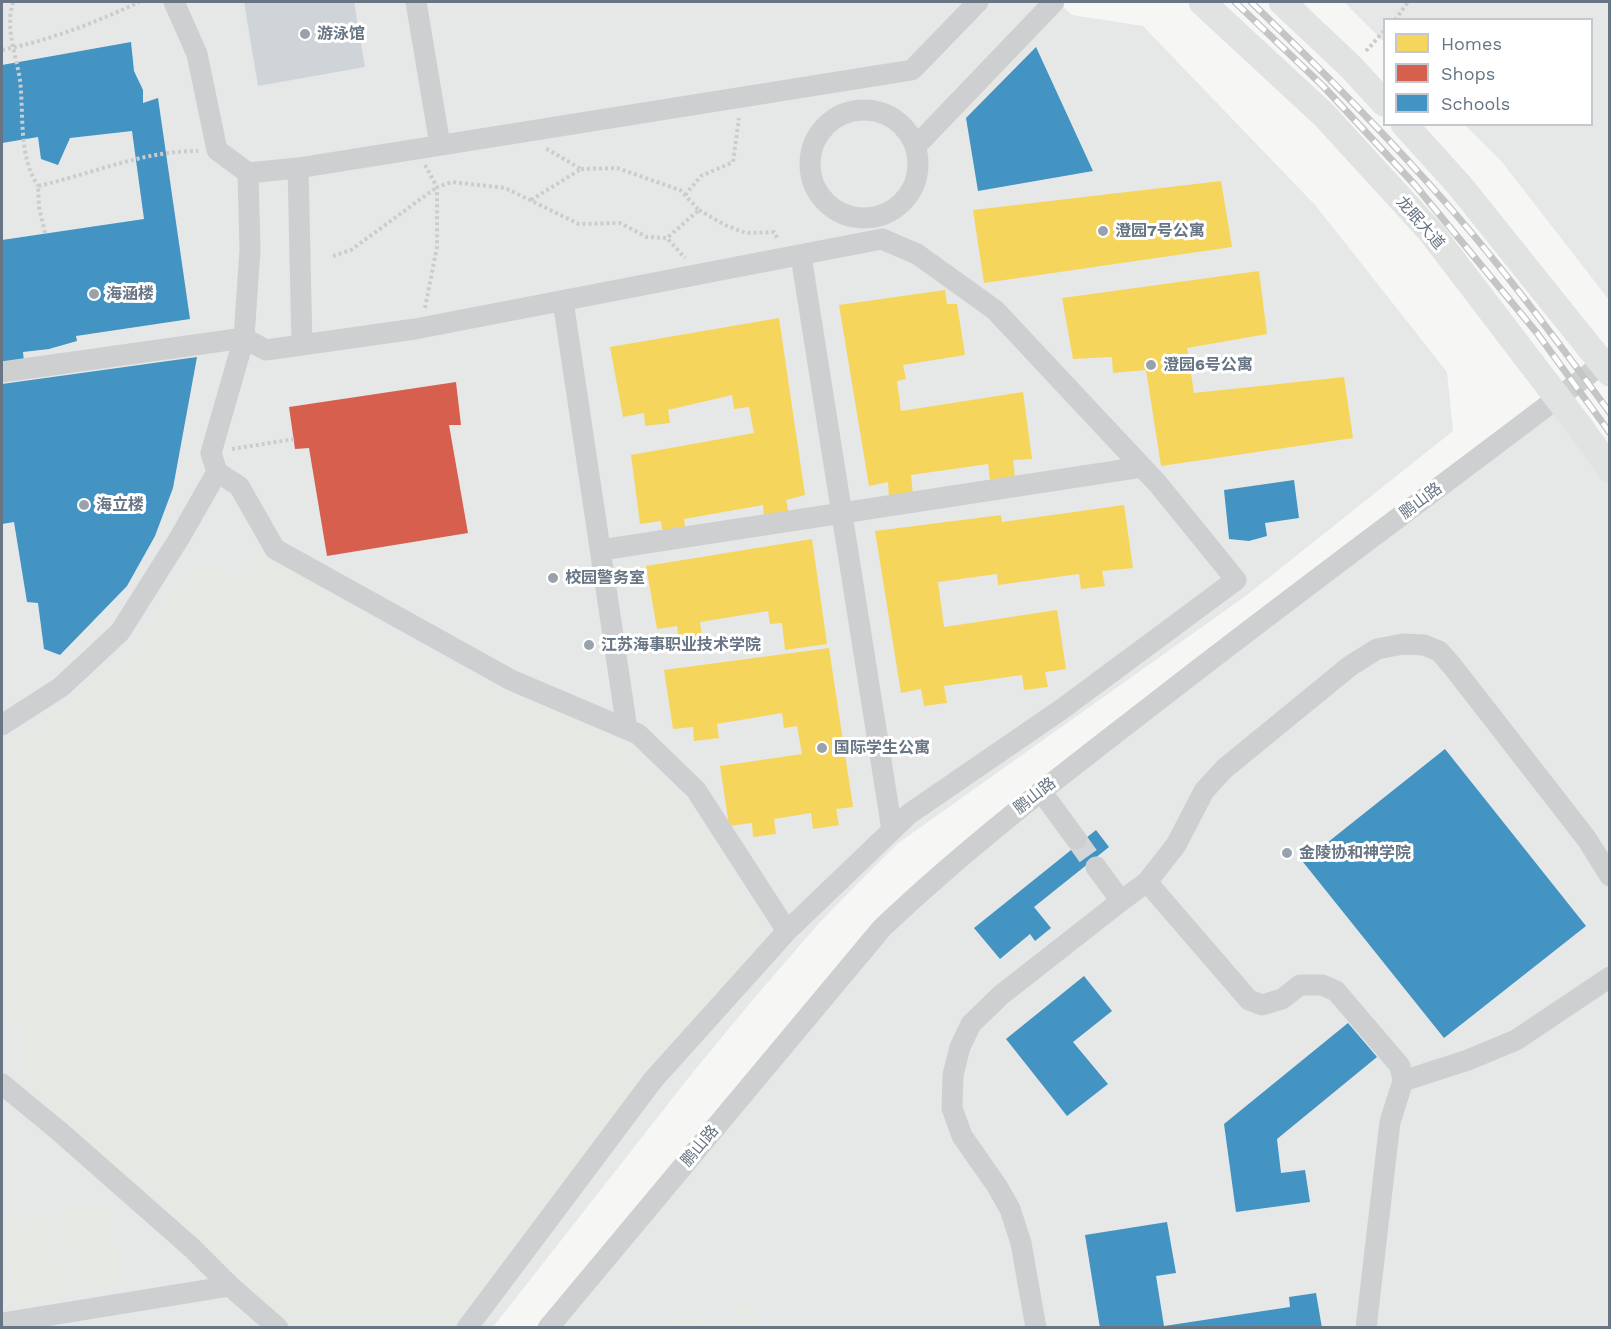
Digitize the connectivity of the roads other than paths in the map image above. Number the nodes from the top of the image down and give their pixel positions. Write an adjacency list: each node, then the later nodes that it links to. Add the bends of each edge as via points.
1 (174, 2): 14 (street, via 197,54 217,150)
2 (416, 2): 11 (street)
3 (978, 2): 7 (street, via 912,69)
4 (1054, 2): 12 (street)
5 (1203, 2): 23 (main road, 龙眠大道, via 1324,115 1431,232)
6 (1282, 2): 8 (main road)
7 (851, 79): 9 (street); 11 (street)
8 (1383, 102)
9 (856, 110): 12 (street, via 875,111 892,118); 15 (street, via 838,116 813,143 809,162 812,180 819,196 831,208 847,216)
10 (1406, 126): 21 (main road)
11 (440, 145): 13 (street)
12 (916, 146): 15 (street, via 919,164 908,196)
13 (298, 168): 14 (street); 20 (street)
14 (248, 173): 19 (street, via 250,250)
15 (881, 216): 16 (street)
16 (882, 239): 17 (street); 25 (street, via 917,254 995,310)
17 (795, 258): 18 (street); 27 (street)
18 (563, 301): 20 (street); 28 (street)
19 (244, 338): 20 (street, via 266,350); 22 (street); 24 (street)
20 (302, 345)
21 (1607, 365): 23 (street, 鹏山路)
22 (2, 372)
23 (1557, 397): 26 (main road, 龙眠大道); 31 (street, 鹏山路)
24 (214, 462): 29 (street, via 180,537 120,632 61,687); 30 (street, via 239,486 275,549 511,681)
25 (1142, 467): 27 (street); 32 (street, via 1236,580)
26 (1610, 469)
27 (841, 513): 28 (street); 32 (street)
28 (600, 550): 30 (street)
29 (2, 725)
30 (627, 729): 38 (street, via 638,734 696,790)
31 (1041, 791): 33 (street); 46 (street, 鹏山路, via 934,879 882,928)
32 (892, 830): 38 (street)
33 (1076, 840)
34 (1096, 867): 37 (street)
35 (1610, 876): 36 (street, via 1586,838 1453,666 1439,651 1424,645 1403,645 1377,649 1350,666 1224,770 1204,791 1176,845)
36 (1148, 882): 37 (street); 40 (street, via 1249,1000 1262,1005 1282,999 1300,985 1322,985 1336,991 1400,1066)
37 (1121, 901): 47 (street, via 1001,995 971,1024 953,1075 952,1108 962,1136 1010,1209 1022,1243)
38 (787, 931): 45 (street, via 653,1080)
39 (1610, 978): 40 (street, via 1516,1040)
40 (1403, 1081): 48 (street, via 1390,1122)
41 (2, 1083): 42 (street, via 192,1248)
42 (230, 1286): 43 (street); 44 (street)
43 (2, 1323)
44 (278, 1328)
45 (467, 1328)
46 (548, 1328)
47 (1036, 1328)
48 (1366, 1328)

